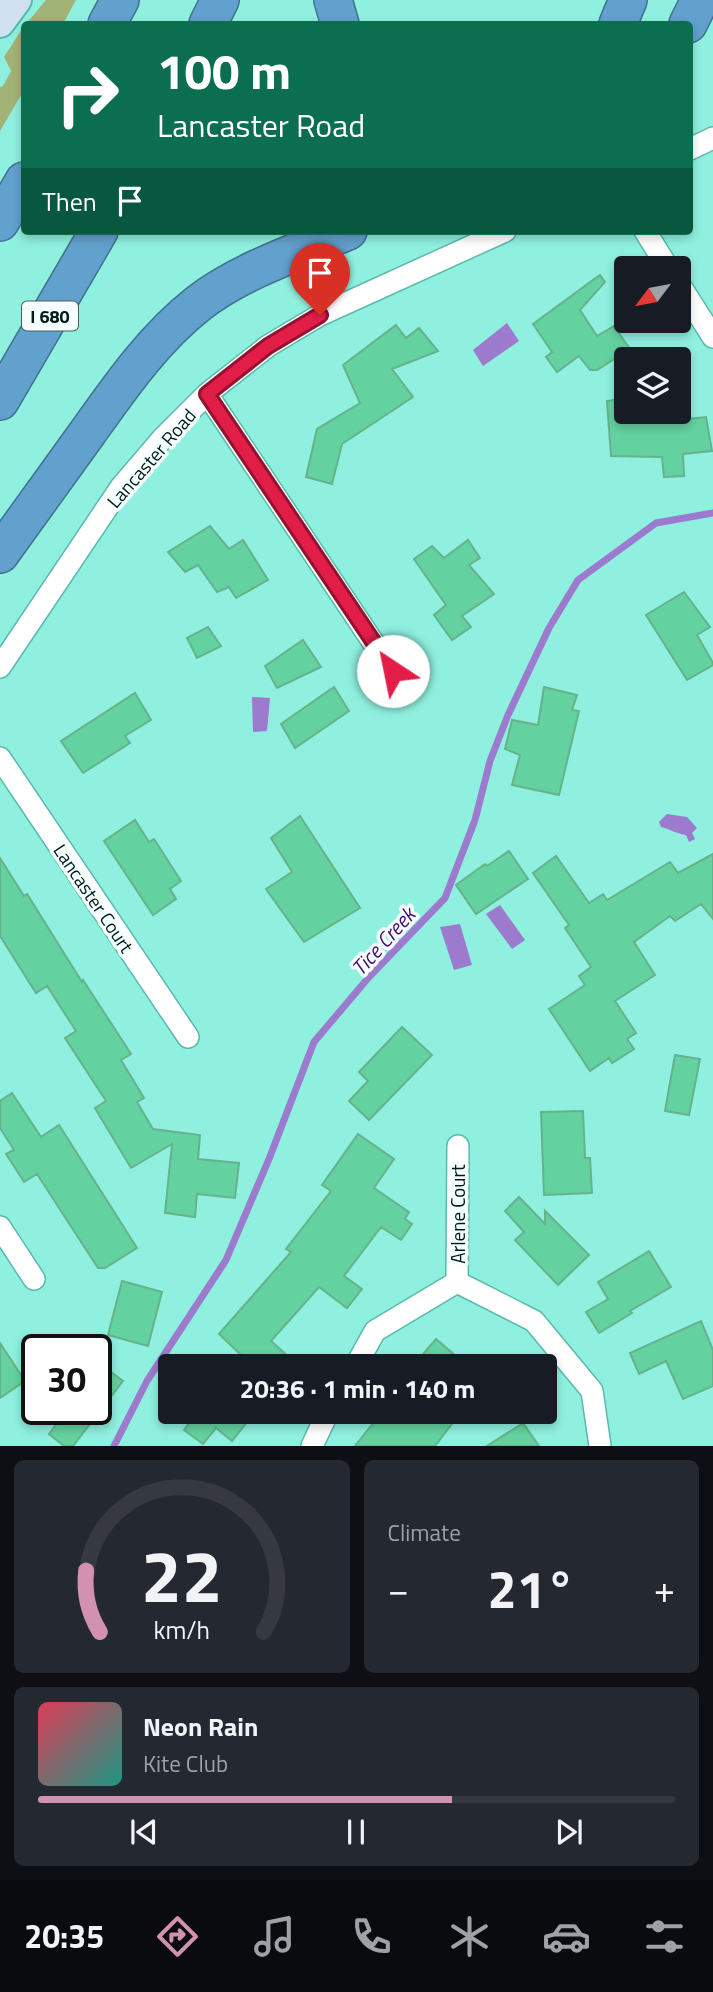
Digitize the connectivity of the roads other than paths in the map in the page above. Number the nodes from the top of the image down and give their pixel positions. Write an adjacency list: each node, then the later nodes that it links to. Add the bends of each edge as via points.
1 (17, 0): 12 (main road)
2 (120, 0): 7 (highway)
3 (220, 0): 8 (highway)
4 (333, 0): 9 (highway)
5 (628, 0): 10 (highway)
6 (700, 0): 11 (highway)
7 (109, 21)
8 (210, 21)
9 (339, 21)
10 (619, 21)
11 (690, 21)
12 (0, 23)
13 (713, 138): 14 (street)
14 (693, 148)
15 (21, 186): 16 (highway)
16 (0, 222)
17 (97, 235): 25 (highway, I 680)
18 (338, 235): 26 (highway, via 231,283 183,317 135,369)
19 (496, 235): 24 (street, Lancaster Road, via 320,315 268,346)
20 (647, 235): 21 (street)
21 (661, 256)
22 (691, 303): 23 (street)
23 (713, 337)
24 (207, 394): 27 (street, Lancaster Road, via 121,487); 28 (street)
25 (0, 401)
26 (0, 554)
27 (0, 667)
28 (393, 671)
29 (0, 758): 30 (street, Lancaster Court)
30 (188, 1037)
31 (458, 1146): 34 (street, Arlene Court)
32 (0, 1227): 33 (street)
33 (34, 1279)
34 (457, 1282): 35 (street, via 375,1331); 38 (street, via 534,1321 592,1391)
35 (362, 1354)
36 (322, 1424): 37 (street)
37 (312, 1446)
38 (600, 1446)

